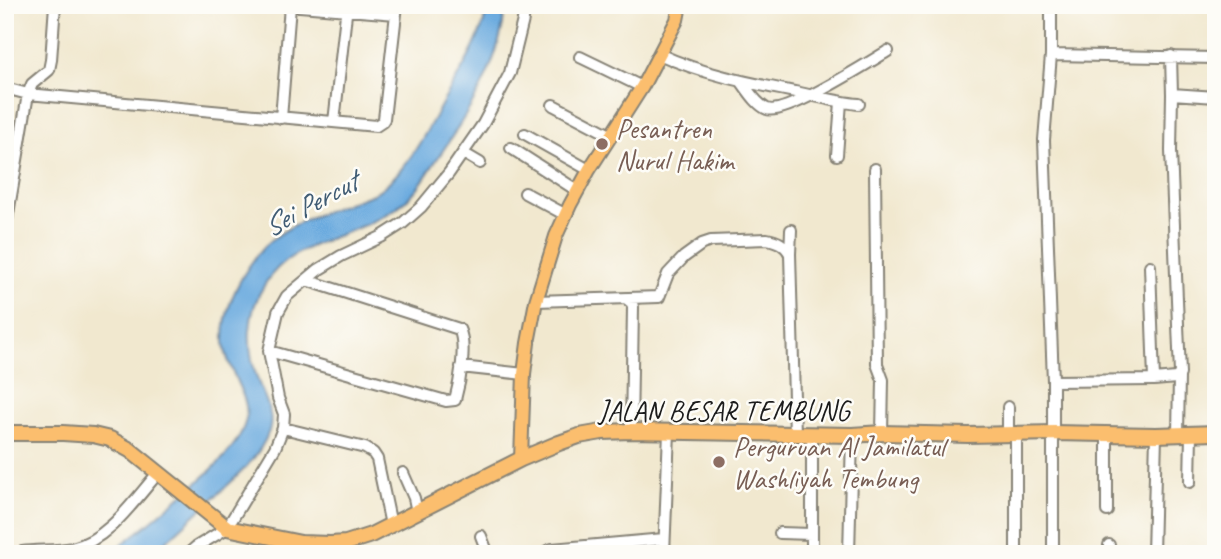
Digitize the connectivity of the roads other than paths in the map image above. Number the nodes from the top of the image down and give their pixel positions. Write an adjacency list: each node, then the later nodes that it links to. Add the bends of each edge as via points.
1 (55, 5): 17 (street, via 48,70)
2 (289, 5): 6 (street); 24 (street)
3 (524, 5): 29 (street, via 510,73)
4 (680, 5): 9 (main road)
5 (1051, 5): 10 (street)
6 (347, 8): 7 (street); 25 (street)
7 (396, 10): 25 (street, via 382,122 376,126)
8 (888, 51): 19 (street)
9 (659, 54): 14 (street); 15 (main road)
10 (1051, 55): 11 (street); 50 (street, via 1044,140)
11 (1171, 56): 13 (street); 18 (street)
12 (579, 57): 15 (street)
13 (1216, 58)
14 (741, 81): 19 (street); 19 (street, via 768,109)
15 (642, 87): 27 (main road)
16 (5, 88): 17 (street)
17 (28, 94): 24 (street); 36 (street)
18 (1172, 94): 20 (street); 48 (street)
19 (812, 95): 21 (street)
20 (1216, 97)
21 (841, 102): 22 (street); 30 (street)
22 (859, 104)
23 (553, 105): 27 (street)
24 (281, 118): 25 (street)
25 (334, 122)
26 (524, 134): 33 (street)
27 (612, 136): 33 (main road)
28 (511, 148): 34 (street)
29 (463, 153): 31 (street); 42 (street, via 421,207 402,223)
30 (837, 155)
31 (480, 163)
32 (875, 169): 56 (street)
33 (589, 170): 34 (main road)
34 (578, 191): 37 (main road)
35 (525, 193): 37 (street)
36 (7, 209): 39 (street)
37 (566, 215): 44 (main road)
38 (791, 230): 40 (street)
39 (5, 232)
40 (790, 254): 43 (street, via 782,244 767,239 710,241 693,249 676,266 659,297); 61 (street)
41 (1150, 266): 49 (street)
42 (306, 280): 45 (street, via 287,296 278,312); 46 (street, via 455,327 463,339)
43 (627, 299): 44 (street); 53 (street, via 633,307)
44 (536, 301): 47 (main road)
45 (269, 351): 46 (street, via 449,401 456,397); 52 (street)
46 (461, 367): 47 (street)
47 (524, 374): 66 (main road)
48 (1179, 377): 49 (street); 60 (street)
49 (1154, 380): 50 (street)
50 (1053, 381): 57 (street)
51 (1008, 407): 64 (street)
52 (283, 428): 72 (street, via 265,467); 73 (street, via 373,453)
53 (631, 430): 54 (highway, JALAN BESAR TEMBUNG); 66 (highway, JALAN BESAR TEMBUNG, via 579,436)
54 (669, 432): 61 (highway, JALAN BESAR TEMBUNG); 77 (street)
55 (5, 433): 68 (highway, via 110,439)
56 (881, 433): 63 (highway, JALAN BESAR TEMBUNG); 64 (highway, JALAN BESAR TEMBUNG)
57 (1054, 433): 58 (highway, JALAN BESAR TEMBUNG); 64 (highway, JALAN BESAR TEMBUNG); 87 (street)
58 (1107, 433): 65 (highway, JALAN BESAR TEMBUNG); 70 (street)
59 (1216, 433): 60 (highway, JALAN BESAR TEMBUNG)
60 (1184, 434): 65 (highway, JALAN BESAR TEMBUNG); 69 (street)
61 (795, 435): 62 (highway, JALAN BESAR TEMBUNG)
62 (812, 435): 63 (highway, JALAN BESAR TEMBUNG); 75 (street)
63 (852, 435): 85 (street)
64 (1012, 435): 86 (street)
65 (1156, 435): 88 (street)
66 (521, 459): 71 (highway, JALAN BESAR TEMBUNG)
67 (402, 473): 71 (street)
68 (163, 476): 72 (highway); 79 (street, via 89,543)
69 (1190, 482)
70 (1107, 511)
71 (417, 512): 73 (highway, JALAN BESAR TEMBUNG)
72 (222, 525): 78 (highway, JALAN BESAR TEMBUNG); 80 (street)
73 (391, 525): 78 (highway, JALAN BESAR TEMBUNG)
74 (780, 533): 75 (street)
75 (811, 534): 84 (street)
76 (481, 536): 81 (street)
77 (664, 539): 82 (street, via 552,549); 83 (street)
78 (325, 549)
79 (22, 552)
80 (188, 554)
81 (488, 554)
82 (543, 554)
83 (664, 554)
84 (811, 554)
85 (849, 554)
86 (1016, 554)
87 (1053, 554)
88 (1153, 554)

